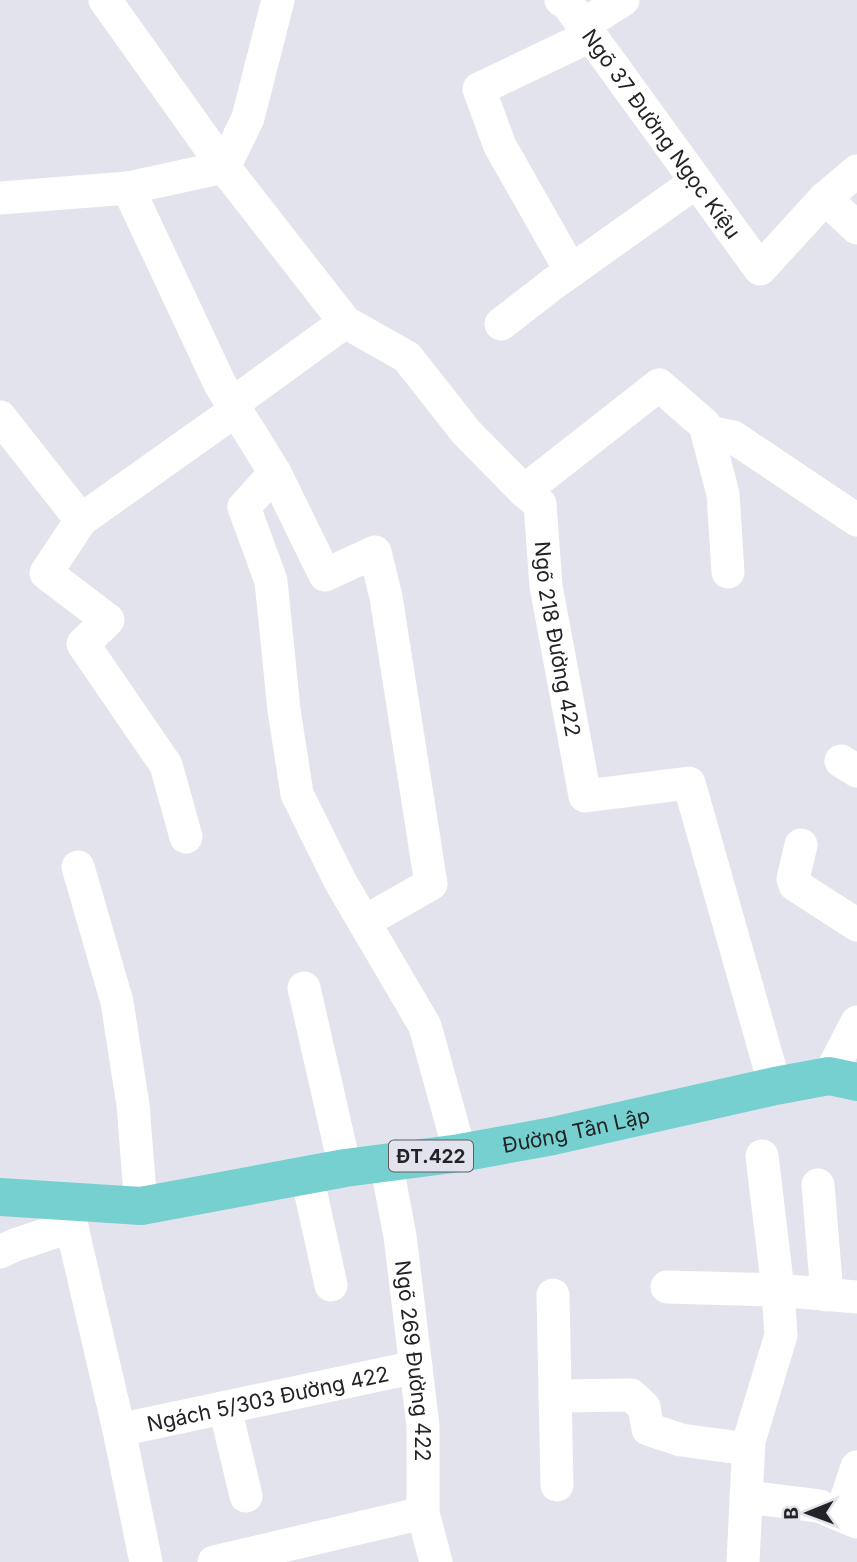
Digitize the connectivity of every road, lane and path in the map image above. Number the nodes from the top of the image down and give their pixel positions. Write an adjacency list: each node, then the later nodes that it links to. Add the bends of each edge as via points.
1 (105, 0): 6 (street)
2 (278, 0): 6 (street, via 248,118)
3 (561, 0): 5 (street, Ngõ 37 Đường Ngọc Kiệu)
4 (622, 0): 5 (street)
5 (586, 30): 8 (street, Ngõ 37 Đường Ngọc Kiệu); 13 (street, via 479,89 500,146)
6 (224, 167): 9 (street); 14 (street)
7 (857, 171): 11 (street)
8 (696, 182): 11 (street, Ngõ 37 Đường Ngọc Kiệu, via 760,269); 13 (street)
9 (128, 188): 10 (street); 16 (street)
10 (0, 198)
11 (825, 198): 12 (street)
12 (857, 228)
13 (571, 271): 15 (street)
14 (345, 322): 16 (street); 20 (street, Ngõ 218 Đường 422, via 407,357 466,432)
15 (501, 324)
16 (234, 407): 19 (street); 21 (street)
17 (0, 417): 21 (street)
18 (708, 432): 20 (street, via 659,385); 22 (street, via 733,437); 23 (street, via 723,494)
19 (275, 473): 27 (street, via 244,508 271,581 297,794); 27 (street, via 325,575 375,552 386,597 431,884)
20 (524, 491): 32 (street, Ngõ 218 Đường 422, via 540,504 546,586 585,796 689,783)
21 (81, 520): 24 (street, via 46,573 108,620 83,644 166,765)
22 (857, 520)
23 (728, 572)
24 (186, 838)
25 (801, 845): 28 (street, via 795,885)
26 (78, 867): 40 (street, via 117,1002 133,1105)
27 (363, 922): 33 (street, via 425,1026)
28 (857, 925)
29 (304, 988): 36 (street)
30 (857, 1022): 31 (street)
31 (843, 1079): 32 (main road, Đường Tân Lập / ĐT.422)
32 (775, 1086): 33 (main road, Đường Tân Lập / ĐT.422)
33 (460, 1153): 35 (main road, Đường Tân Lập / ĐT.422)
34 (762, 1156): 45 (street)
35 (386, 1162): 36 (main road, Đường Tân Lập / ĐT.422); 48 (street, Ngõ 269 Đường 422)
36 (345, 1168): 37 (main road, Đường Tân Lập / ĐT.422)
37 (307, 1175): 40 (main road, Đường Tân Lập / ĐT.422); 43 (street)
38 (818, 1185): 47 (street)
39 (0, 1197): 41 (main road, Đường Tân Lập / ĐT.422)
40 (141, 1206): 41 (main road, Đường Tân Lập / ĐT.422)
41 (69, 1214): 42 (street); 51 (street)
42 (0, 1252)
43 (331, 1284)
44 (667, 1287): 45 (street)
45 (778, 1290): 47 (street); 52 (street, via 780,1335)
46 (553, 1296): 49 (street)
47 (842, 1296)
48 (416, 1367): 50 (street, Ngách 5/303 Đường 422); 57 (street, Ngõ 269 Đường 422, via 423,1426)
49 (555, 1396): 52 (street, via 631,1395 644,1407 649,1429 681,1440); 54 (street)
50 (225, 1408): 51 (street, Ngách 5/303 Đường 422); 55 (street)
51 (119, 1430): 59 (street)
52 (748, 1449): 56 (street)
53 (857, 1467): 58 (street)
54 (557, 1485)
55 (246, 1496)
56 (746, 1497): 58 (street, via 819,1506); 62 (street)
57 (423, 1513): 60 (street); 61 (street, Ngõ 269 Đường 422)
58 (849, 1519)
59 (146, 1562)
60 (214, 1562)
61 (436, 1562)
62 (743, 1562)

